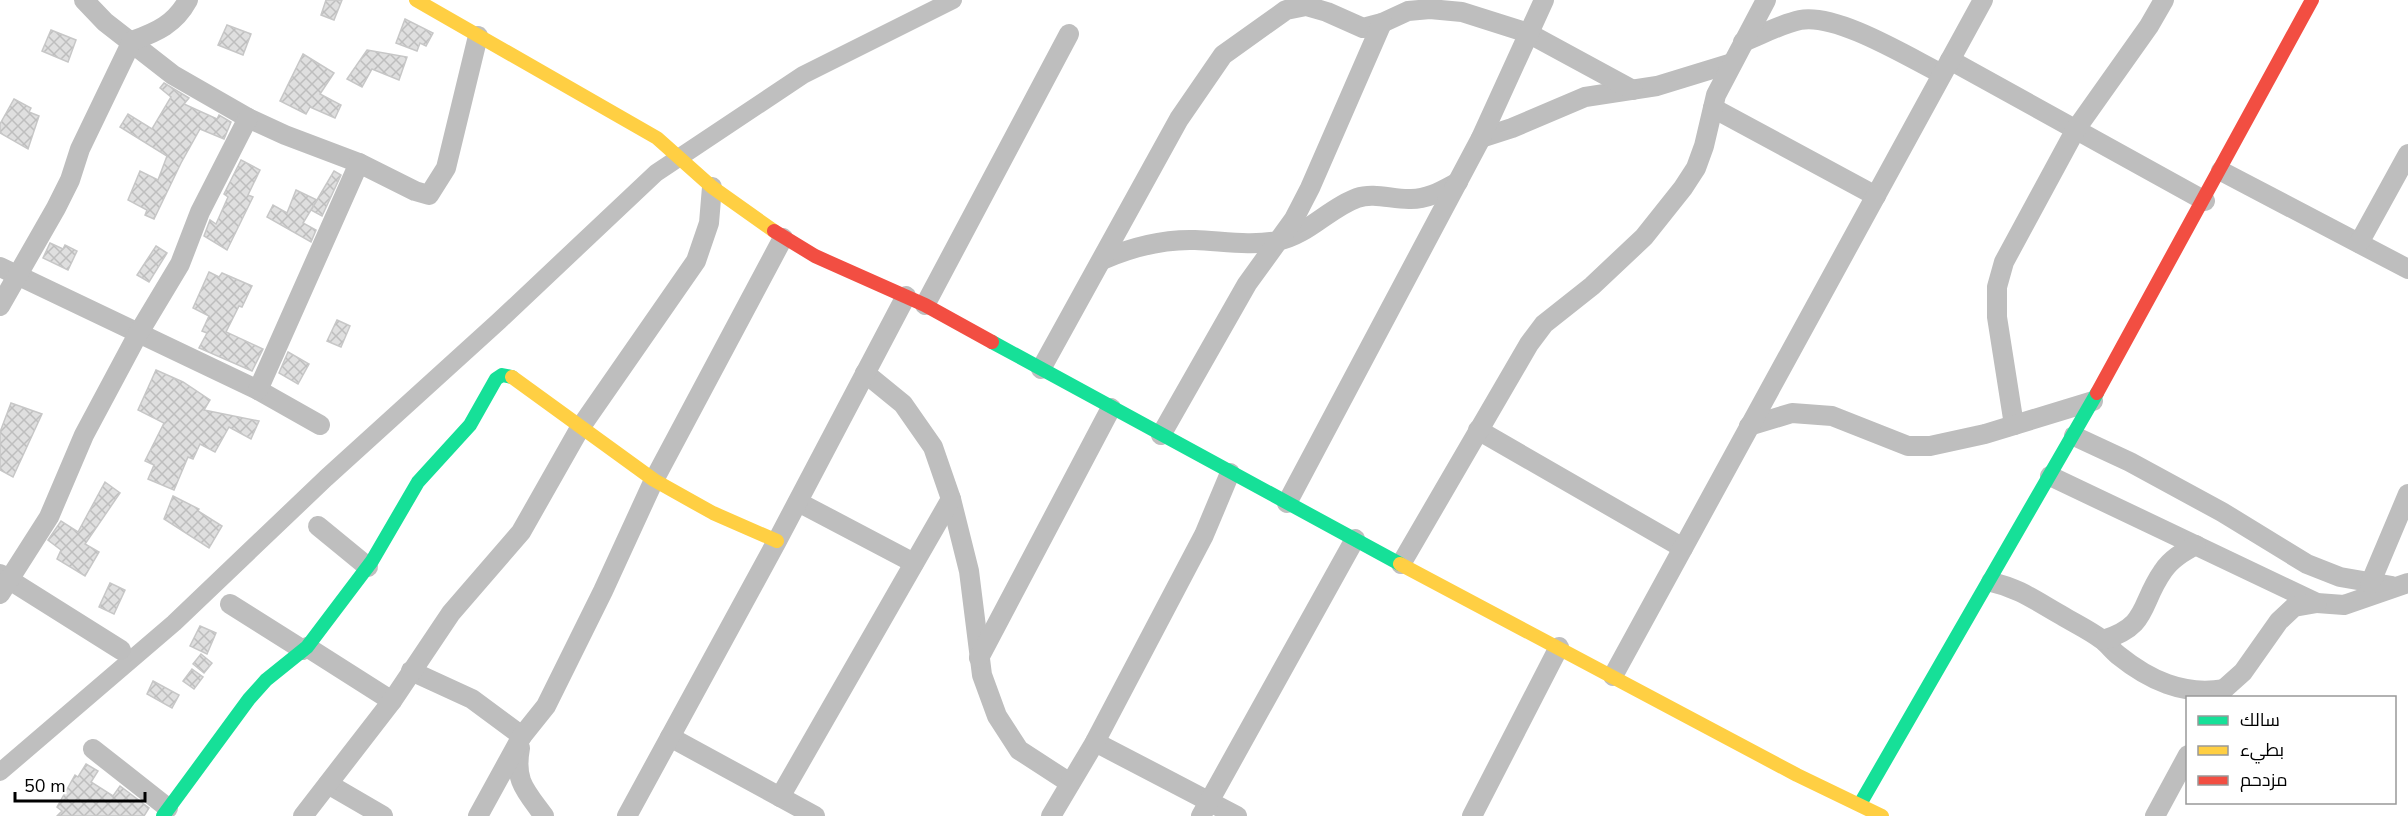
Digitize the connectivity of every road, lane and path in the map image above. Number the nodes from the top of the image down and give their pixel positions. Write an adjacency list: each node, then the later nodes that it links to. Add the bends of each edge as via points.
1 (84, 0): 14 (street, via 105,22)
2 (188, 0): 14 (street, via 181,14 162,30)
3 (416, 0): 13 (street)
4 (1544, 0): 11 (street)
5 (1766, 0): 15 (street)
6 (1983, 0): 17 (street)
7 (2164, 0): 21 (street)
8 (2312, 0): 25 (street)
9 (1411, 5): 10 (street); 11 (street, via 1462,12)
10 (1382, 23): 31 (street, via 1310,188); 33 (street, via 1363,28 1306,6 1286,10 1223,55 1179,119)
11 (1528, 33): 18 (street); 22 (street)
12 (1070, 34): 37 (street)
13 (478, 36): 24 (street, via 446,168 429,195); 27 (street, via 657,138)
14 (132, 41): 20 (street, via 173,75); 35 (street, via 80,149 70,180)
15 (1743, 42): 16 (street); 17 (street, via 1801,20 1821,21 1840,24)
16 (1732, 63): 18 (street); 19 (street)
17 (1946, 67): 21 (street); 28 (street)
18 (1633, 90): 22 (street, via 1585,97)
19 (1713, 108): 28 (street); 49 (street, via 1696,168 1666,212 1592,286 1544,324)
20 (248, 118): 24 (street); 39 (street, via 205,202 180,264)
21 (2076, 129): 29 (street); 45 (street, via 2004,262 1997,288 1997,317)
22 (1481, 138): 26 (street)
23 (2408, 154): 32 (street)
24 (359, 163): 42 (street)
25 (2221, 171): 29 (street); 32 (street)
26 (1458, 182): 31 (street, via 1431,196 1412,199 1358,197 1309,228); 58 (street)
27 (712, 187): 30 (street); 48 (street, via 709,223 696,261)
28 (1876, 196): 47 (street)
29 (2205, 201): 43 (street)
30 (783, 238): 36 (street); 54 (street)
31 (1278, 241): 33 (street, via 1159,243 1131,248); 50 (street, via 1247,284)
32 (2359, 243): 34 (street)
33 (1102, 260): 40 (street)
34 (2408, 269)
35 (8, 271): 38 (street); 39 (street)
36 (906, 296): 37 (street); 41 (street)
37 (925, 305): 40 (street)
38 (0, 306)
39 (138, 334): 42 (street); 67 (street, via 84,435 49,517)
40 (1041, 369): 44 (street)
41 (865, 373): 56 (street, via 903,404 933,447); 57 (street)
42 (258, 390): 46 (street)
43 (2093, 401): 45 (street); 51 (street)
44 (1111, 408): 50 (street); 77 (street)
45 (2014, 424): 47 (street, via 1930,446 1908,446 1832,416 1792,413)
46 (320, 425)
47 (1749, 426): 63 (street)
48 (580, 429): 54 (street); 66 (street, via 510,376 502,375 460,438 418,482); 78 (street, via 521,532 465,596)
49 (1478, 430): 63 (street); 65 (street)
50 (1161, 435): 52 (street)
51 (2074, 436): 53 (street); 69 (street, via 2202,501 2307,564)
52 (1230, 473): 58 (street); 84 (street, via 1204,536)
53 (2050, 476): 62 (street); 68 (street)
54 (654, 480): 61 (street, via 713,513); 82 (street, via 546,706)
55 (2408, 494): 69 (street)
56 (951, 500): 64 (street); 77 (street, via 969,571)
57 (798, 502): 61 (street); 64 (street)
58 (1287, 503): 60 (street)
59 (318, 525): 66 (street)
60 (1354, 539): 65 (street); 91 (street)
61 (777, 540): 83 (street)
62 (2196, 545): 71 (street); 73 (street, via 2176,556 2162,572 2140,619 2120,634)
63 (1683, 548): 79 (street)
64 (914, 563): 89 (street)
65 (1401, 564): 74 (street)
66 (368, 567): 75 (street)
67 (3, 582): 76 (street)
68 (1991, 582): 73 (street, via 2012,586); 90 (street)
69 (2370, 584): 70 (street)
70 (2402, 585): 71 (street, via 2344,605)
71 (2317, 603): 80 (street, via 2294,607 2279,621 2243,672)
72 (230, 604): 75 (street)
73 (2103, 640): 80 (street, via 2151,677 2182,690)
74 (1559, 647): 79 (street); 101 (street)
75 (305, 649): 81 (street); 92 (street, via 249,699)
76 (121, 650)
77 (979, 658): 87 (street, via 997,716 1019,750)
78 (411, 671): 81 (street); 82 (street, via 472,699)
79 (1613, 676): 90 (street, via 1797,775)
80 (2221, 693)
81 (392, 700): 88 (street)
82 (522, 736): 95 (street); 96 (street, via 518,775)
83 (669, 737): 89 (street); 97 (street)
84 (1095, 742): 87 (street); 91 (street)
85 (93, 749): 92 (street)
86 (2186, 757): 103 (street)
87 (1070, 783): 99 (street)
88 (328, 784): 93 (street); 94 (street)
89 (780, 796): 98 (street)
90 (1860, 804): 102 (street)
91 (1206, 808): 100 (street)
92 (165, 812)
93 (303, 816)
94 (383, 816)
95 (478, 816)
96 (544, 816)
97 (627, 816)
98 (815, 816)
99 (1051, 816)
100 (1237, 816)
101 (1472, 816)
102 (1882, 816)
103 (2155, 816)

